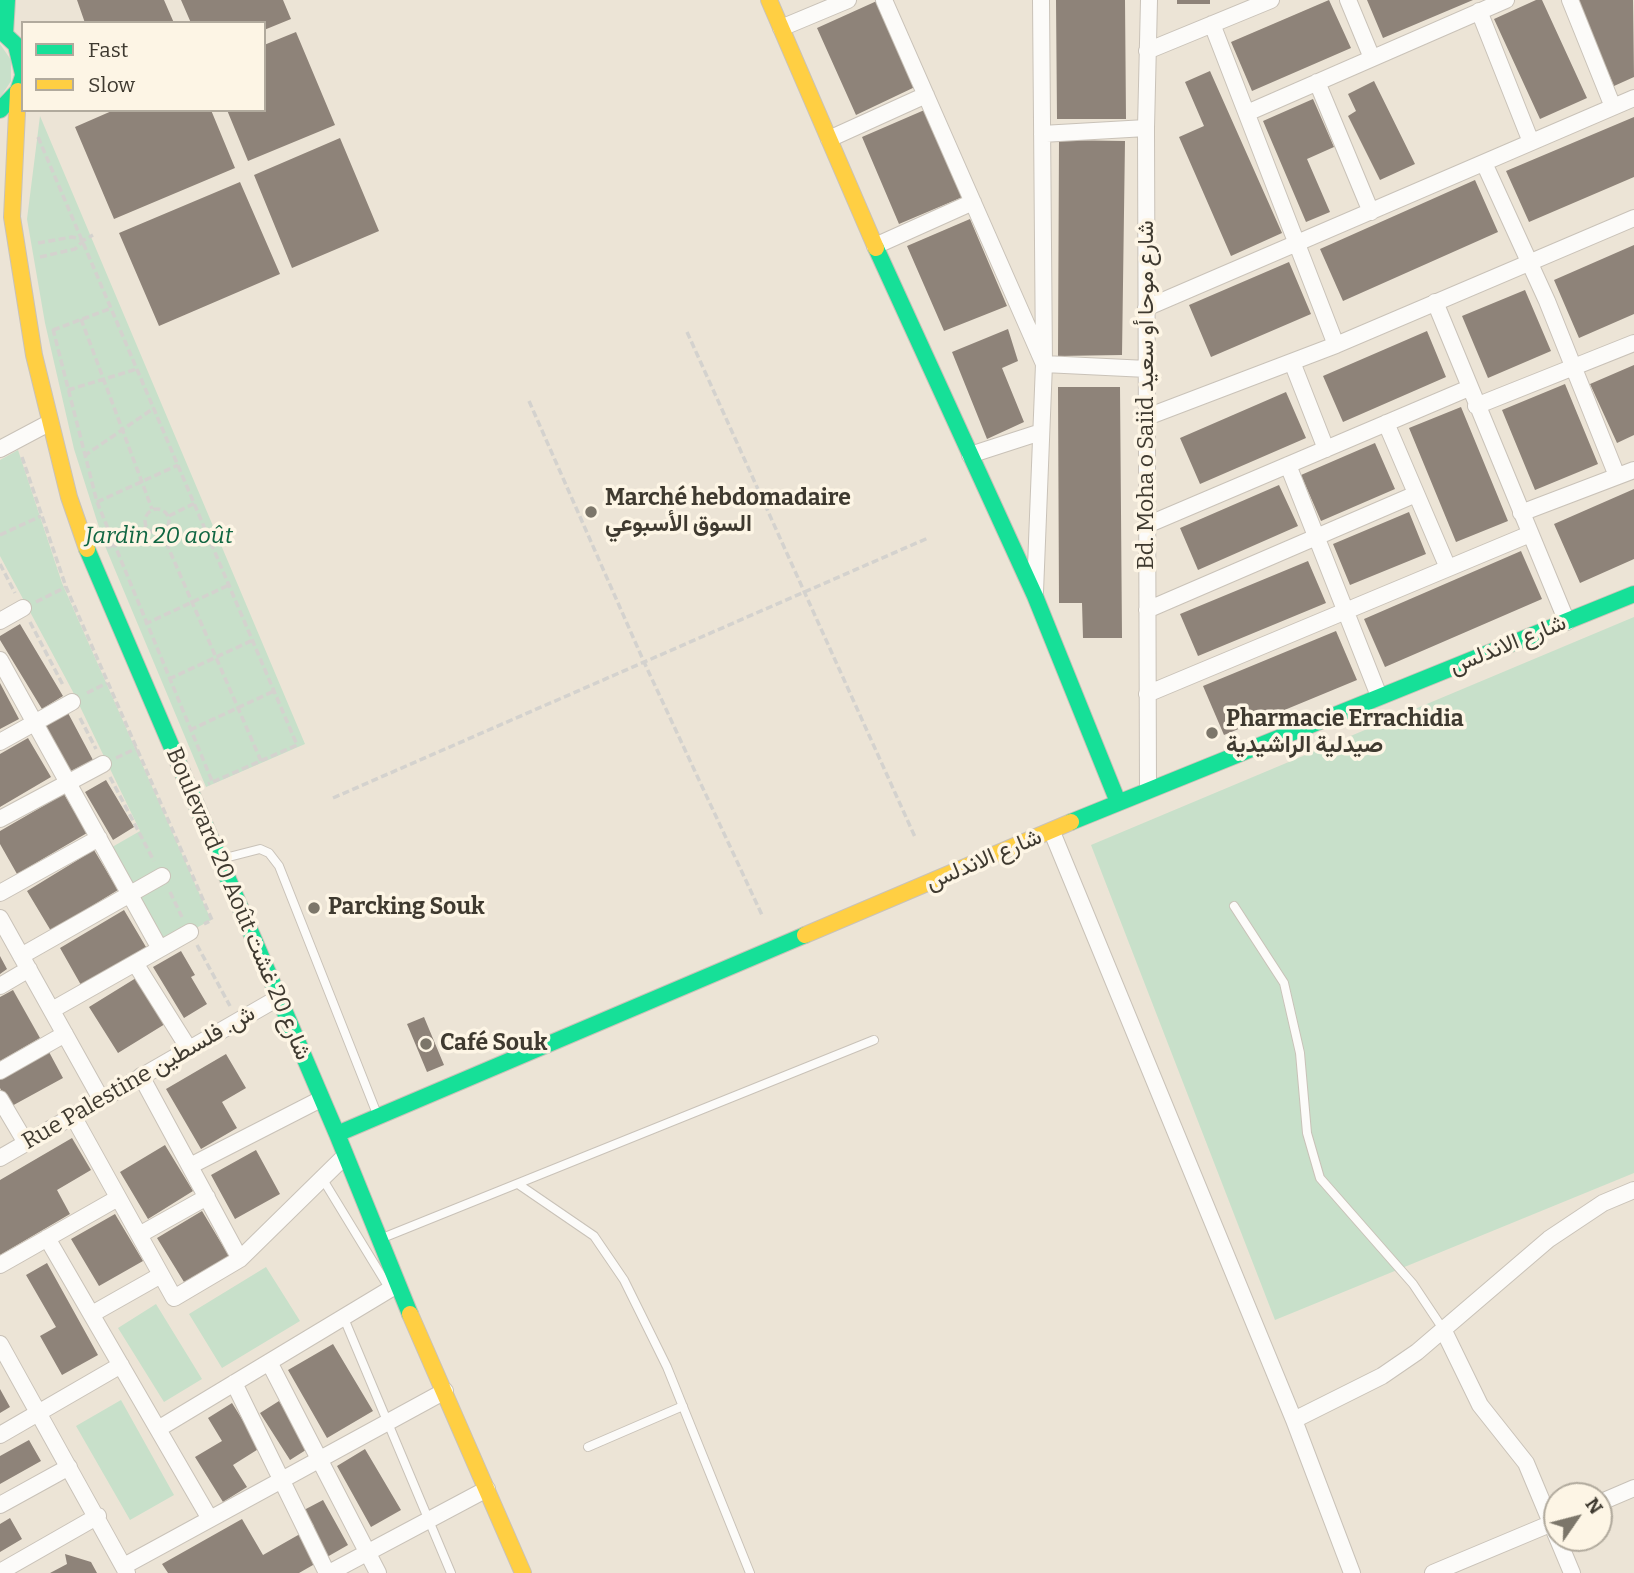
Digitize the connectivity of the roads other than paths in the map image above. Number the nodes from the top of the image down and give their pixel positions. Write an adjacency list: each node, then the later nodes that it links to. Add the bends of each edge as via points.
1 (7, 0): 14 (street)
2 (769, 0): 13 (street)
3 (848, 0): 13 (street)
4 (884, 0): 19 (street)
5 (1041, 0): 25 (street)
6 (1149, 0): 15 (street, Bd. Moha o Saiid شارع موحا أو سعيد)
7 (1271, 0): 12 (street)
8 (1349, 0): 16 (street)
9 (1504, 0): 11 (street)
10 (1570, 0): 21 (street)
11 (1479, 12): 16 (street); 27 (street)
12 (1212, 24): 15 (street); 23 (street)
13 (781, 28): 26 (street)
14 (3, 32): 17 (street, via 16,45)
15 (1147, 51): 24 (street, Bd. Moha o Saiid شارع موحا أو سعيد)
16 (1371, 58): 18 (street)
17 (21, 80): 22 (street); 32 (street)
18 (1317, 82): 23 (street); 31 (street)
19 (926, 95): 26 (street); 30 (street)
20 (1634, 98): 21 (street)
21 (1613, 107): 27 (street)
22 (0, 110)
23 (1247, 113): 34 (street)
24 (1146, 128): 25 (street); 38 (street, Bd. Moha o Saiid شارع موحا أو سعيد)
25 (1042, 134): 42 (street)
26 (829, 139): 35 (street)
27 (1531, 142): 28 (street)
28 (1484, 163): 31 (street); 36 (street)
29 (0, 191): 32 (street)
30 (973, 202): 35 (street); 42 (street)
31 (1371, 212): 34 (street)
32 (12, 217): 48 (street, Boulevard 20 Août شارع 20 غشت)
33 (1634, 218): 36 (street)
34 (1297, 243): 38 (street); 40 (street)
35 (875, 246): 53 (street)
36 (1528, 261): 37 (street); 43 (street)
37 (1435, 302): 40 (street); 45 (street)
38 (1146, 308): 44 (street, Bd. Moha o Saiid شارع موحا أو سعيد)
39 (1634, 343): 43 (street)
40 (1336, 345): 41 (street)
41 (1292, 362): 47 (street); 52 (street)
42 (1044, 365): 44 (street); 50 (street)
43 (1573, 368): 46 (street); 56 (street)
44 (1147, 369): 47 (street, Bd. Moha o Saiid شارع موحا أو سعيد)
45 (1469, 388): 46 (street); 49 (street)
46 (1476, 406): 58 (street)
47 (1147, 417): 59 (street, Bd. Moha o Saiid شارع موحا أو سعيد)
48 (49, 423): 51 (street); 83 (street, Boulevard 20 Août شارع 20 غشت, via 90,558)
49 (1385, 424): 52 (street); 57 (street)
50 (1041, 432): 53 (street); 64 (street)
51 (0, 449)
52 (1326, 449): 54 (street)
53 (970, 455): 64 (street)
54 (1288, 465): 59 (street); 61 (street)
55 (1634, 470): 56 (street)
56 (1617, 476): 58 (street)
57 (1416, 494): 61 (street); 62 (street)
58 (1521, 513): 60 (street)
59 (1147, 524): 66 (street, Bd. Moha o Saiid شارع موحا أو سعيد)
60 (1530, 534): 62 (street); 69 (street)
61 (1317, 537): 66 (street); 67 (street)
62 (1448, 568): 67 (street)
63 (1634, 594): 69 (street, شارع الاندلس)
64 (1035, 596): 79 (street)
65 (23, 608): 68 (street)
66 (1147, 610): 71 (street, Bd. Moha o Saiid شارع موحا أو سعيد)
67 (1346, 611): 71 (street); 72 (street)
68 (0, 621)
69 (1567, 622): 72 (street, شارع الاندلس)
70 (0, 660): 74 (street)
71 (1147, 694): 78 (street, Bd. Moha o Saiid شارع موحا أو سعيد)
72 (1379, 696): 78 (street, شارع الاندلس)
73 (72, 702): 74 (street)
74 (35, 723): 75 (street); 77 (street)
75 (0, 742)
76 (103, 764): 77 (street)
77 (68, 783): 80 (street); 82 (street)
78 (1148, 789): 79 (street, شارع الاندلس)
79 (1118, 802): 81 (street, شارع الاندلس)
80 (0, 819)
81 (1052, 832): 105 (street, شارع الاندلس); 134 (street)
82 (99, 838): 85 (street); 86 (street)
83 (218, 860): 94 (street, Boulevard 20 Août شارع 20 غشت); 105 (lane, via 260,849 279,866)
84 (162, 876): 86 (street)
85 (0, 893)
86 (130, 894): 90 (street); 91 (street)
87 (1234, 906): 125 (lane, via 1284,983 1300,1053 1307,1133 1320,1178 1413,1284)
88 (0, 918): 91 (street)
89 (190, 932): 90 (street)
90 (160, 949): 92 (street)
91 (25, 963): 93 (street); 95 (street)
92 (135, 963): 95 (street); 98 (street)
93 (0, 986)
94 (278, 998): 98 (street, Rue Palestine ش. فلسطين); 103 (street, Boulevard 20 Août شارع 20 غشت)
95 (52, 1010): 96 (street)
96 (65, 1034): 99 (street); 102 (street)
97 (874, 1040): 112 (lane)
98 (189, 1049): 100 (street, Rue Palestine ش. فلسطين)
99 (0, 1072)
100 (141, 1076): 102 (street, Rue Palestine ش. فلسطين); 110 (street)
101 (0, 1099): 107 (street)
102 (101, 1099): 104 (street, Rue Palestine ش. فلسطين)
103 (321, 1099): 106 (street, Boulevard 20 Août شارع 20 غشت); 110 (street)
104 (73, 1116): 107 (street, Rue Palestine ش. فلسطين); 115 (street)
105 (379, 1116): 106 (street, شارع الاندلس)
106 (337, 1134): 108 (street, Boulevard 20 Août شارع 20 غشت)
107 (26, 1143): 109 (street, Rue Palestine ش. فلسطين)
108 (345, 1156): 111 (street); 118 (street, Boulevard 20 Août شارع 20 غشت)
109 (0, 1158)
110 (190, 1166): 114 (street)
111 (322, 1178): 119 (street); 122 (lane)
112 (518, 1184): 118 (lane); 132 (lane, via 594,1236 624,1280)
113 (1634, 1190): 125 (street, via 1603,1203 1549,1239)
114 (207, 1197): 116 (street); 119 (street)
115 (118, 1198): 116 (street); 117 (street)
116 (139, 1234): 121 (street)
117 (47, 1238): 120 (street); 123 (street)
118 (379, 1240): 122 (street, Boulevard 20 Août شارع 20 غشت)
119 (240, 1259): 121 (street, via 174,1298)
120 (0, 1265)
121 (161, 1275): 123 (street)
122 (393, 1287): 124 (street); 131 (street, Boulevard 20 Août شارع 20 غشت)
123 (92, 1314): 129 (street)
124 (343, 1316): 128 (street); 135 (lane)
125 (1443, 1329): 134 (street, via 1382,1376); 145 (street, via 1480,1405 1525,1463)
126 (0, 1344): 127 (street)
127 (5, 1362): 133 (street)
128 (269, 1362): 130 (street); 139 (street)
129 (121, 1365): 133 (street); 136 (street)
130 (234, 1383): 136 (street); 141 (street)
131 (445, 1391): 135 (street); 143 (street, Boulevard 20 Août شارع 20 غشت)
132 (683, 1406): 138 (lane); 159 (lane)
133 (39, 1413): 137 (street); 140 (street)
134 (1294, 1420): 160 (street)
135 (388, 1422): 139 (street); 149 (lane)
136 (158, 1429): 148 (street)
137 (0, 1435)
138 (588, 1447)
139 (319, 1459): 141 (street); 151 (street)
140 (69, 1467): 146 (street); 147 (street)
141 (281, 1480): 148 (street); 155 (street)
142 (1634, 1488): 144 (street)
143 (487, 1489): 149 (street); 158 (street, Boulevard 20 Août شارع 20 غشت)
144 (1613, 1497)
145 (1543, 1501)
146 (0, 1505)
147 (97, 1516): 153 (street); 154 (street)
148 (210, 1519): 153 (street)
149 (429, 1520): 151 (street); 157 (lane)
150 (1543, 1526): 161 (street)
151 (368, 1552): 155 (street); 156 (street)
152 (1564, 1552): 162 (street)
153 (125, 1570)
154 (0, 1572)
155 (328, 1573)
156 (378, 1573)
157 (451, 1573)
158 (523, 1573)
159 (750, 1573)
160 (1352, 1573)
161 (1433, 1573)
162 (1572, 1573)

